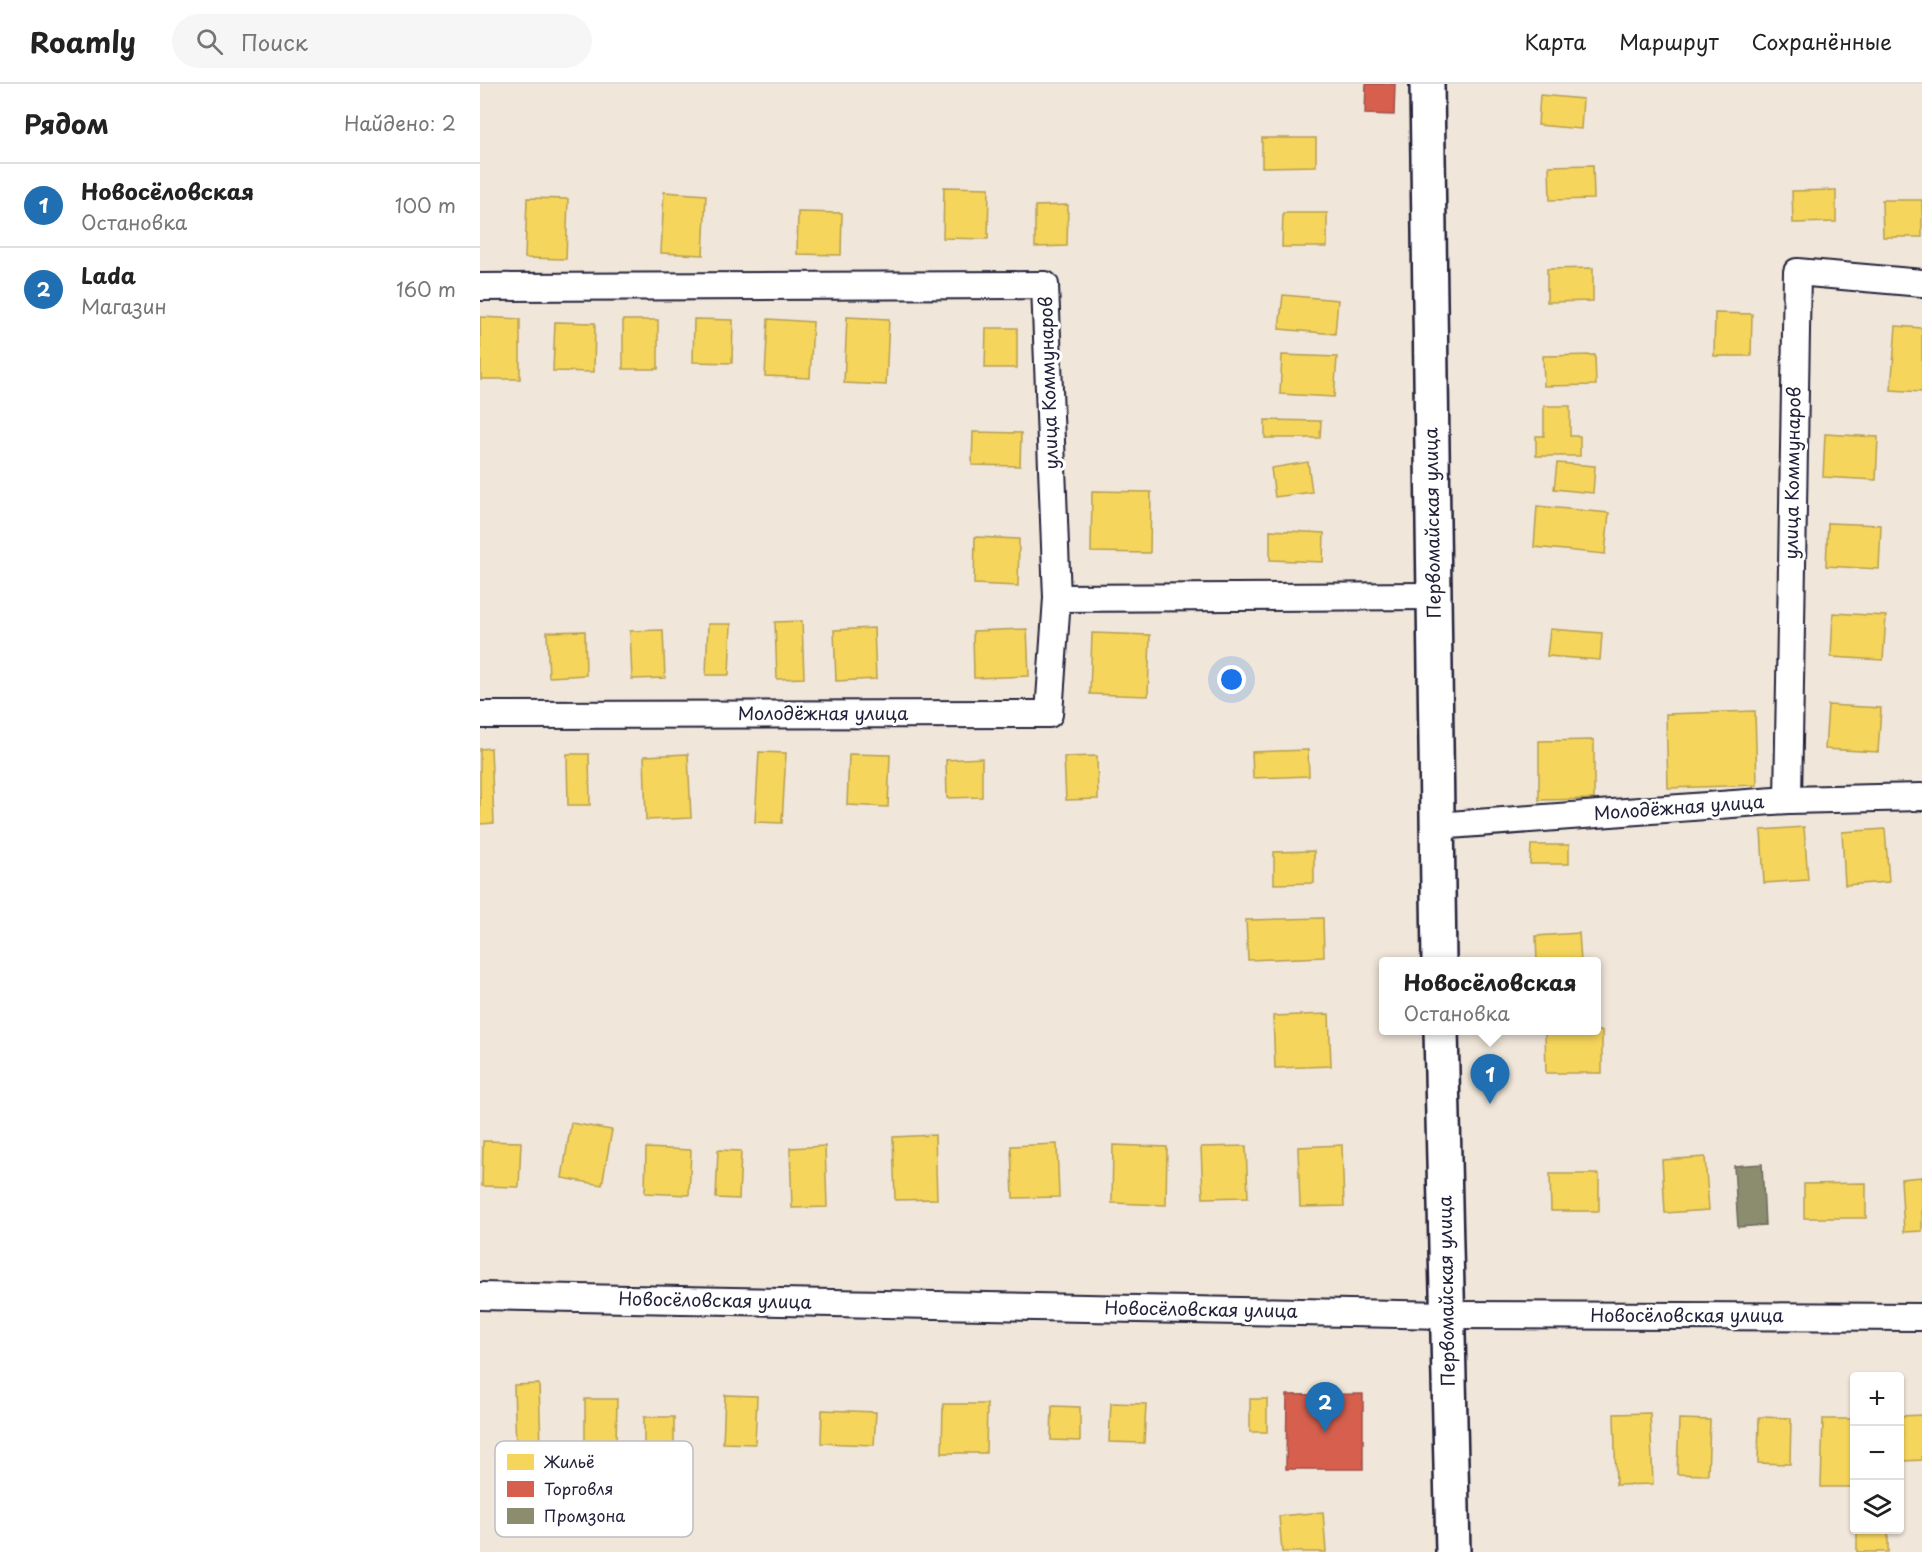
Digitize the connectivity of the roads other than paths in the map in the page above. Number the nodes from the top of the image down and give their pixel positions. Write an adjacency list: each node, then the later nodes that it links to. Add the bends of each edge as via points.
1 (1427, 84): 4 (main road, Первомайская улица)
2 (1922, 283): 8 (street, улица Коммунаров, via 1797,272)
3 (480, 287): 5 (street, улица Коммунаров, via 1045,285)
4 (1434, 596): 5 (street); 9 (main road, Первомайская улица)
5 (1058, 598): 6 (street, Молодёжная улица, via 1049,714)
6 (480, 715)
7 (1922, 797): 8 (street, Молодёжная улица)
8 (1788, 800): 9 (street, Молодёжная улица)
9 (1436, 826): 10 (main road, Первомайская улица)
10 (1439, 957)
11 (1441, 1035): 13 (main road, Первомайская улица)
12 (480, 1296): 13 (street, Новосёловская улица)
13 (1448, 1315): 14 (street, Новосёловская улица); 15 (main road, Первомайская улица)
14 (1922, 1317)
15 (1453, 1552)

